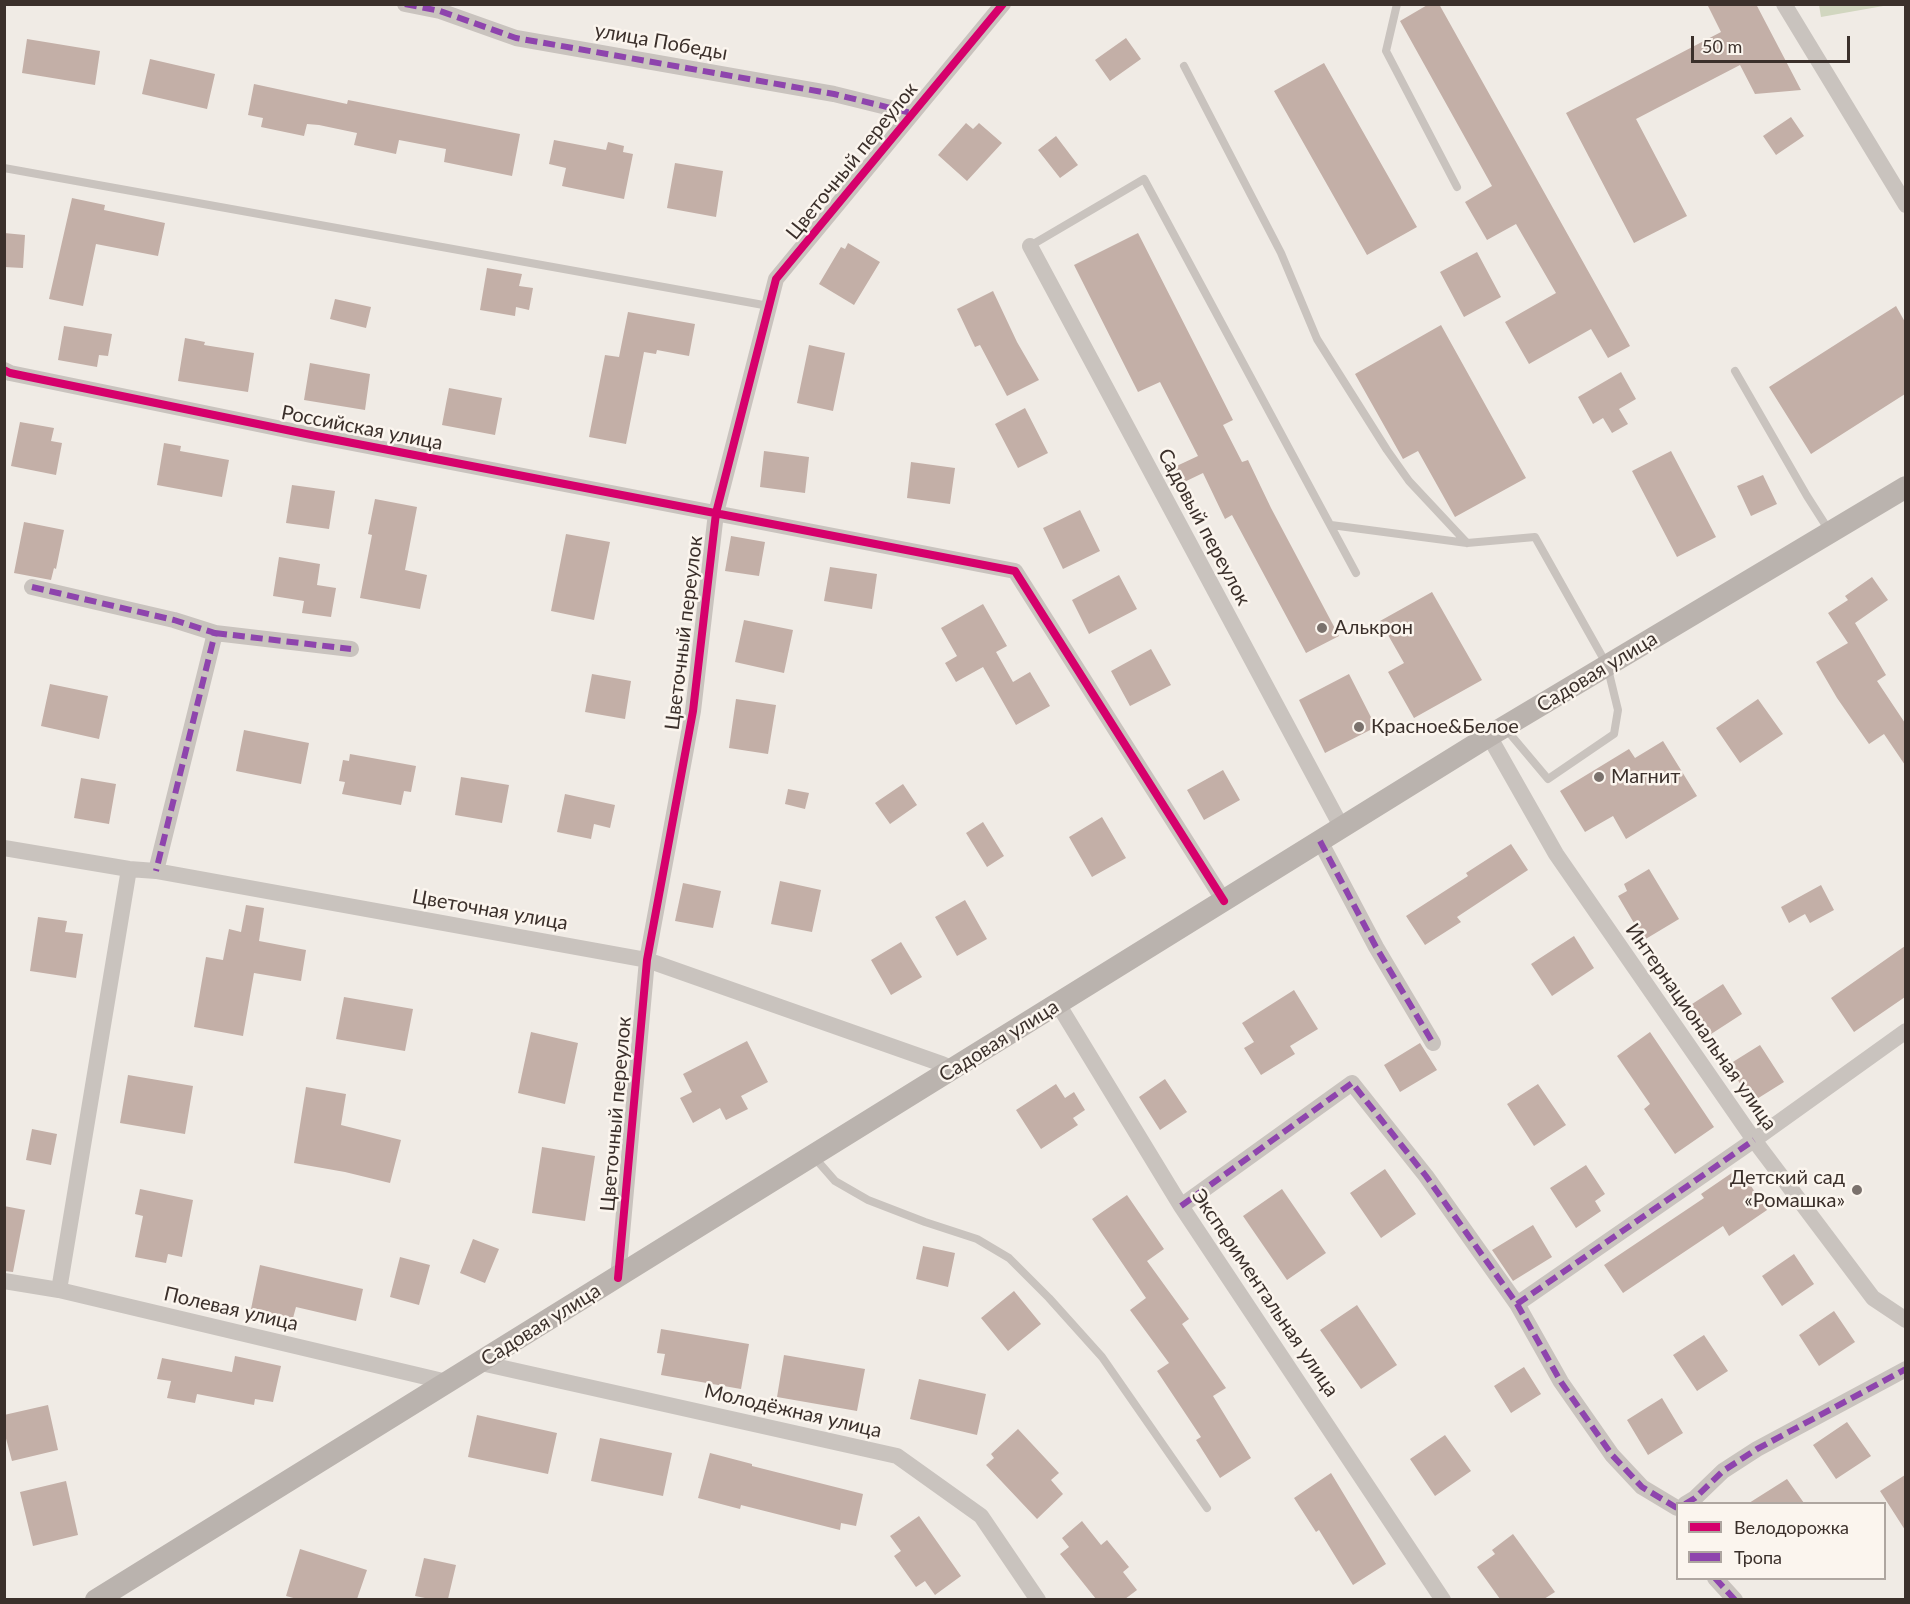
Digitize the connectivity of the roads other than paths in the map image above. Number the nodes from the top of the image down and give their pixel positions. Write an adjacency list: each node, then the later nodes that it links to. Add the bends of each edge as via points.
1 (405, 4): 5 (street, улица Победы)
2 (1003, 4): 7 (street, Цветочный переулок)
3 (1397, 4): 9 (lane, via 1386,51)
4 (1784, 4): 10 (street)
5 (440, 8): 7 (street, улица Победы, via 516,38 834,94)
6 (1184, 66): 19 (lane, via 1281,253 1317,339 1409,481)
7 (911, 113): 12 (street, Цветочный переулок, via 776,279)
8 (4, 168): 12 (lane)
9 (1457, 187)
10 (1905, 205)
11 (1030, 246): 17 (lane, via 1144,179); 26 (street, Садовый переулок)
12 (769, 306): 16 (street, Цветочный переулок)
13 (4, 370): 16 (street, Российская улица, via 311,435)
14 (1735, 371): 18 (lane)
15 (1904, 492): 18 (main road, Садовая улица)
16 (716, 513): 31 (street, Российская улица, via 1015,571); 32 (street, Цветочный переулок, via 693,711)
17 (1330, 525): 19 (lane); 20 (lane)
18 (1831, 532): 24 (main road, Садовая улица)
19 (1467, 543): 24 (lane, via 1534,537)
20 (1356, 573)
21 (32, 587): 22 (street)
22 (215, 633): 23 (street); 30 (street)
23 (351, 649)
24 (1607, 665): 25 (main road, Садовая улица); 25 (lane, via 1618,710 1614,734 1548,779)
25 (1497, 732): 26 (main road, Садовая улица); 37 (street, Интернациональная улица, via 1556,854)
26 (1342, 828): 27 (main road, Садовая улица)
27 (1320, 842): 31 (main road, Садовая улица); 35 (street)
28 (4, 848): 29 (street, Цветочная улица)
29 (129, 869): 30 (street, Цветочная улица); 42 (street)
30 (156, 871): 32 (street, Цветочная улица)
31 (1224, 901): 33 (main road, Садовая улица)
32 (647, 960): 36 (street, Цветочная улица); 40 (street, Цветочный переулок)
33 (1058, 1004): 36 (main road, Садовая улица); 39 (street, Экспериментальная улица)
34 (1905, 1031): 37 (street)
35 (1433, 1043)
36 (953, 1069): 38 (main road, Садовая улица)
37 (1754, 1140): 43 (street); 44 (street, Интернациональная улица, via 1873,1298)
38 (813, 1156): 40 (main road, Садовая улица); 50 (lane, via 835,1181 868,1200 976,1239 1009,1258 1102,1357)
39 (1181, 1206): 43 (street, via 1352,1083 1426,1176); 54 (street, Экспериментальная улица)
40 (618, 1278): 45 (main road, Садовая улица)
41 (4, 1281): 42 (street, Полевая улица)
42 (59, 1290): 47 (street, Полевая улица)
43 (1516, 1304): 49 (street, via 1561,1382 1612,1455 1641,1487)
44 (1905, 1320)
45 (481, 1363): 47 (main road, Садовая улица); 53 (street, Молодёжная улица, via 897,1456 981,1516)
46 (1905, 1369): 48 (street, via 1756,1449)
47 (447, 1382): 52 (main road, Садовая улица)
48 (1687, 1502)
49 (1676, 1507)
50 (1207, 1508)
51 (1717, 1580): 55 (street)
52 (96, 1599)
53 (1038, 1599)
54 (1443, 1599)
55 (1735, 1599)

